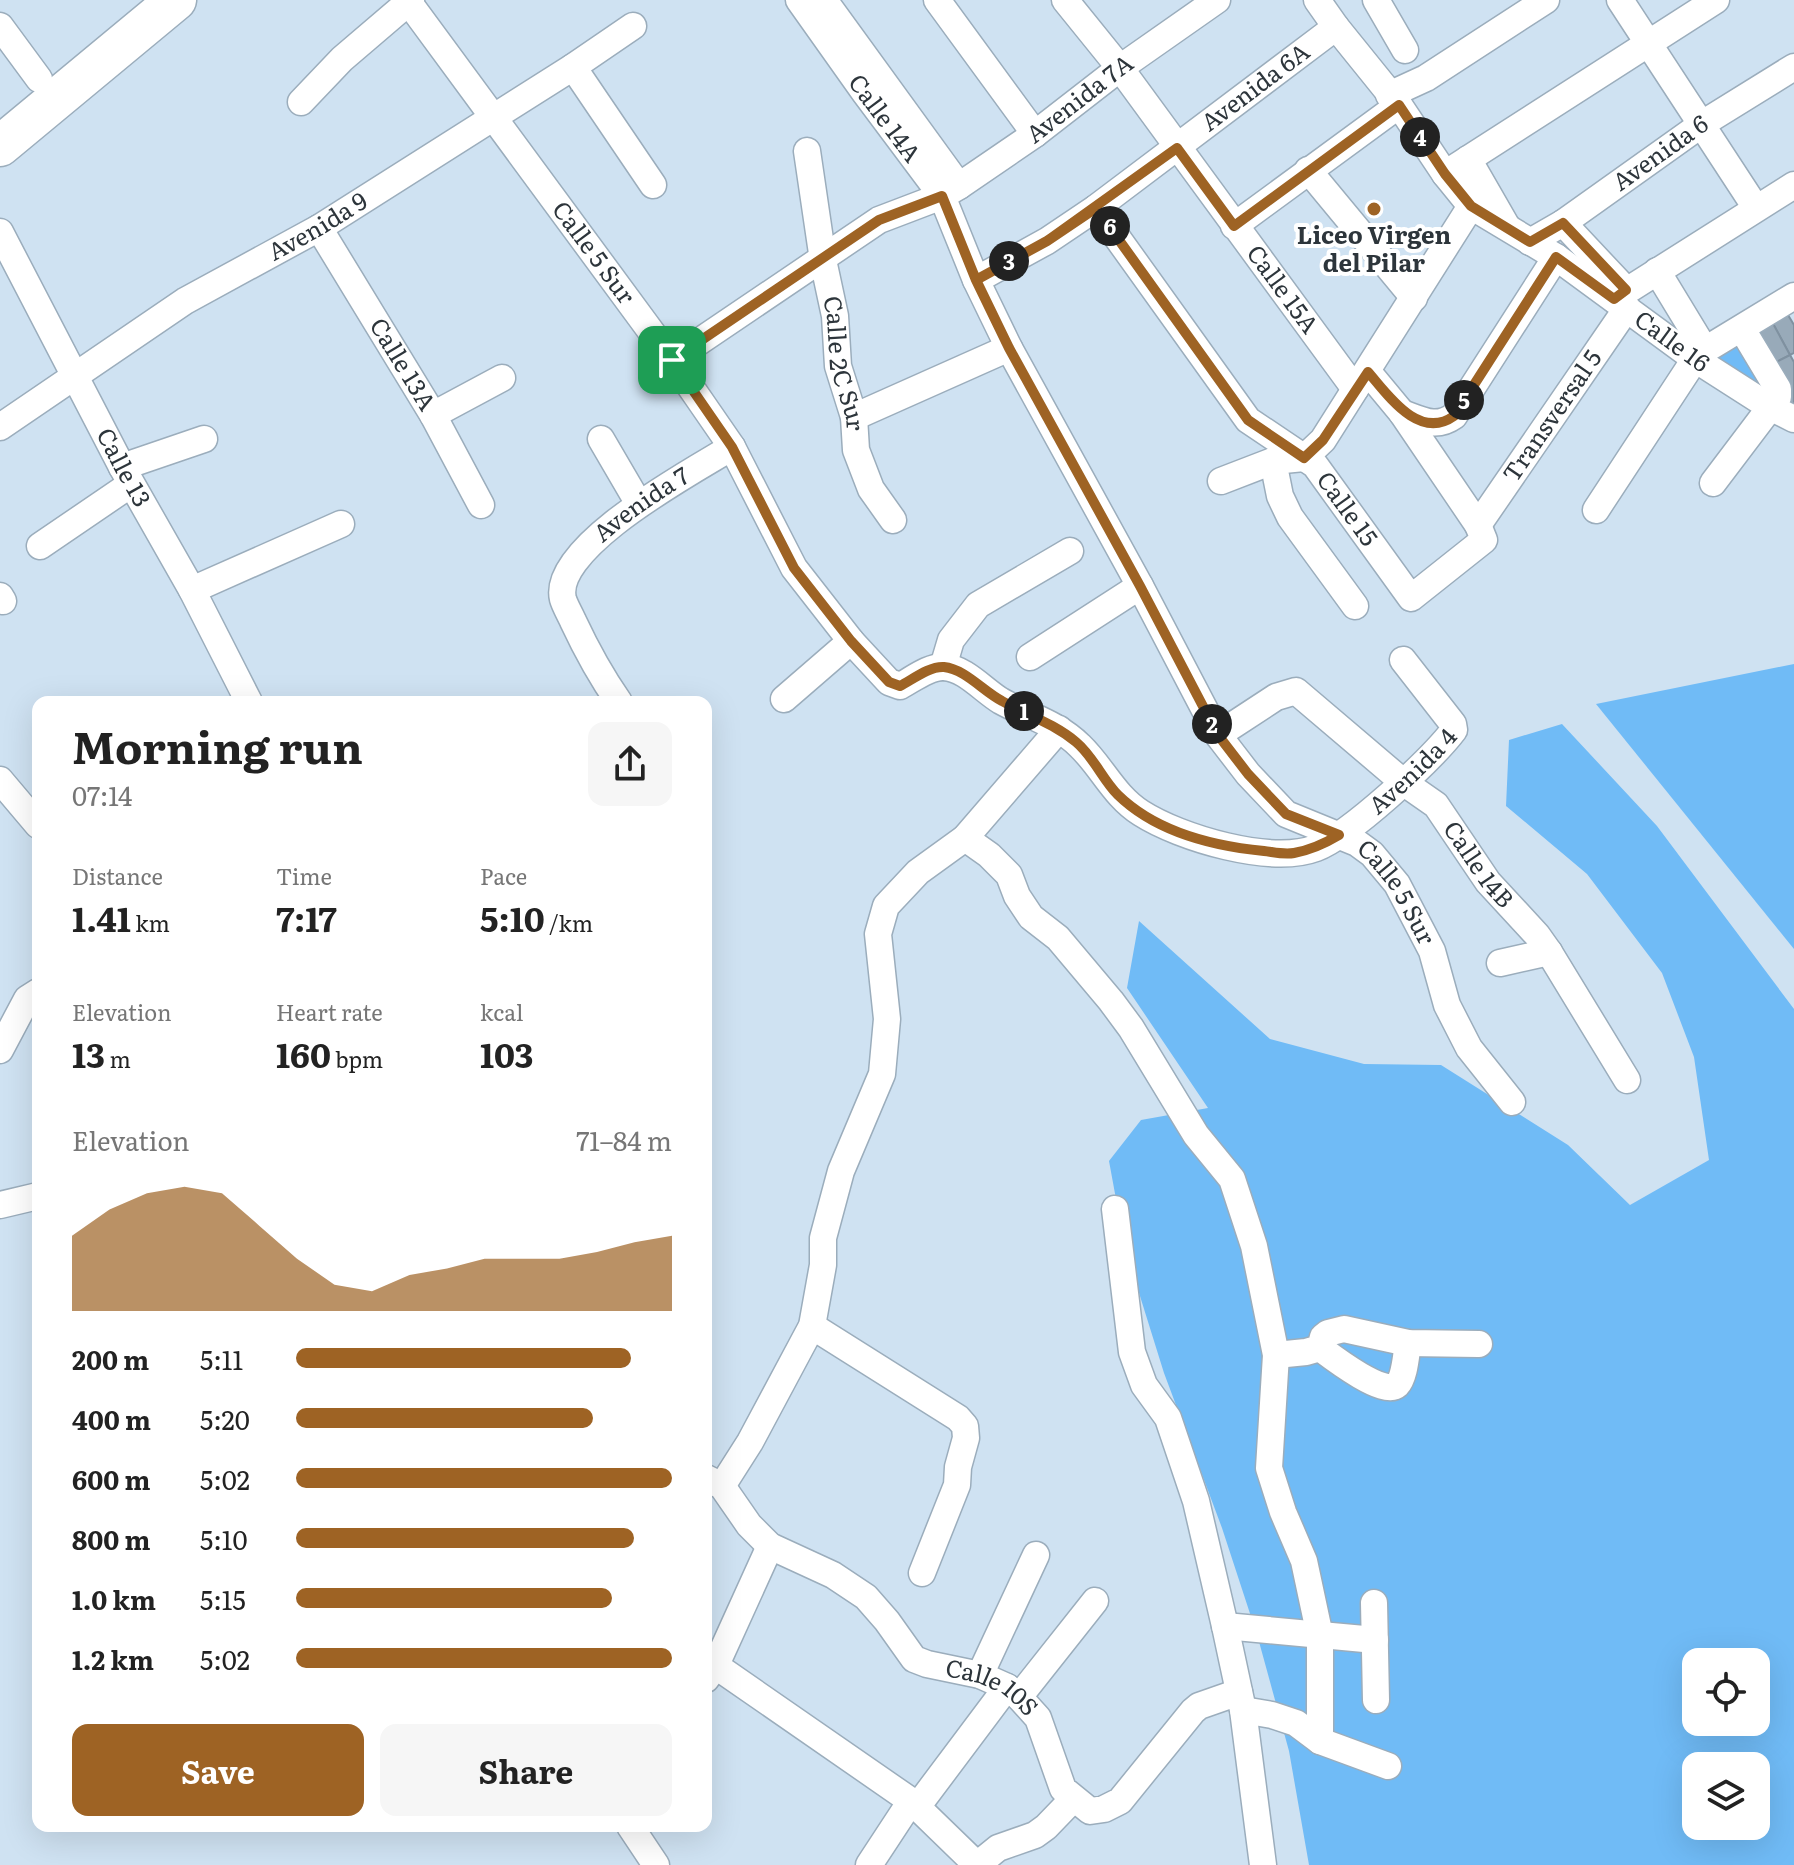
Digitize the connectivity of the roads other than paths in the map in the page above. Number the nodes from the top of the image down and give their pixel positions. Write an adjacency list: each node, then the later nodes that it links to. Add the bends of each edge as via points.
1 (136, 0): 23 (highway)
2 (176, 0): 30 (highway)
3 (799, 0): 38 (street, Calle 14A, via 865,93)
4 (824, 0): 38 (street, Calle 14A)
5 (937, 0): 29 (street)
6 (1065, 0): 22 (street, Calle 15A)
7 (1217, 0): 14 (street, Avenida 7A)
8 (1376, 0): 19 (street)
9 (1546, 0): 24 (street)
10 (1620, 0): 18 (street)
11 (1716, 0): 18 (street)
12 (409, 1): 25 (street); 27 (street, Calle 5 Sur)
13 (1322, 1): 17 (street, Calle 16)
14 (1187, 8): 22 (street, Avenida 7A)
15 (0, 26): 23 (street)
16 (633, 26): 20 (street, Avenida 9)
17 (1336, 27): 24 (street, Calle 16); 31 (street, Avenida 6A)
18 (1647, 45): 28 (street); 33 (street)
19 (1405, 50)
20 (573, 67): 27 (street, Avenida 9); 36 (street)
21 (1794, 67): 28 (street, Avenida 6)
22 (1120, 68): 29 (street, Avenida 7A); 31 (street, Calle 15A)
23 (39, 79): 26 (highway)
24 (1398, 97): 34 (street, Calle 16); 35 (street)
25 (301, 102)
26 (0, 111)
27 (492, 117): 45 (street, Avenida 9); 58 (street, Calle 5 Sur)
28 (1702, 124): 41 (street); 42 (street, Avenida 6)
29 (1035, 134): 38 (street, Avenida 7A)
30 (0, 146)
31 (1177, 148): 40 (street, Avenida 6A); 44 (street, Calle 15A)
32 (807, 151): 49 (street, Calle 2C Sur)
33 (1468, 159): 34 (street); 43 (street)
34 (1441, 168): 39 (street, Calle 16)
35 (1308, 170): 44 (street); 53 (street)
36 (653, 185)
37 (1794, 185): 41 (street)
38 (951, 191): 49 (street, Avenida 7A, via 879,220); 51 (street, Calle 14A)
39 (1471, 206): 43 (street, Calle 16); 53 (street)
40 (1096, 208): 51 (street, Avenida 6A); 70 (street, Calle 15, via 1248,420)
41 (1756, 208): 50 (street)
42 (1563, 223): 47 (street, Avenida 6); 54 (street)
43 (1506, 225): 47 (street, Calle 16)
44 (1234, 226): 61 (street, Calle 15A)
45 (319, 228): 59 (street, Avenida 9, via 185,301); 64 (street, Calle 13A)
46 (0, 232): 59 (street, Calle 13)
47 (1530, 242): 48 (street, Calle 16)
48 (1556, 257): 54 (street, Calle 16); 63 (street, via 1454,416 1433,424)
49 (823, 260): 58 (street, Avenida 7A); 65 (street, Calle 2C Sur, via 835,316 838,366)
50 (1657, 271): 54 (street); 57 (street)
51 (976, 280): 56 (street, Calle 14A)
52 (1794, 296): 55 (street)
53 (1414, 298): 61 (street)
54 (1622, 299): 57 (street, Calle 16); 80 (street, Transversal 5)
55 (1742, 329): 57 (street); 62 (street, Calle 16, via 1778,389)
56 (1009, 348): 65 (street); 83 (street, Calle 14A)
57 (1700, 354): 62 (street, Calle 16); 77 (street)
58 (672, 360): 69 (street, Calle 5 Sur)
59 (76, 377): 66 (street, Avenida 9); 72 (street, Calle 13)
60 (502, 378): 64 (street)
61 (1361, 380): 63 (street, Calle 15A); 70 (street, via 1323,440)
62 (1785, 411): 74 (street)
63 (1402, 413): 80 (street, Calle 15A)
64 (433, 415): 76 (street, Calle 13A)
65 (854, 417): 78 (street, Calle 2C Sur, via 856,450 871,489)
66 (0, 427)
67 (204, 439): 72 (street)
68 (601, 439): 75 (street)
69 (732, 447): 75 (street, Avenida 7); 87 (street, Calle 5 Sur, via 794,568)
70 (1304, 458): 71 (street); 85 (street, Calle 15, via 1324,475)
71 (1273, 461): 73 (street); 86 (street, via 1290,517)
72 (126, 476): 81 (street); 84 (street, Calle 13)
73 (1221, 481)
74 (1713, 483)
75 (639, 504): 92 (street, Avenida 7, via 595,538 565,578 562,597 593,666)
76 (481, 505)
77 (1596, 510)
78 (893, 520)
79 (341, 524): 84 (street)
80 (1481, 533): 85 (street, Transversal 5)
81 (40, 546)
82 (1070, 551): 90 (street, via 978,605 951,640)
83 (1140, 586): 88 (street); 95 (street, Calle 14A)
84 (192, 590): 91 (street, Calle 13)
85 (1411, 598)
86 (1355, 606)
87 (851, 641): 90 (street, Calle 5 Sur, via 894,686); 93 (street)
88 (1030, 657)
89 (1403, 660): 97 (street, Avenida 4, via 1454,730)
90 (943, 667): 94 (street, Calle 5 Sur)
91 (246, 696)
92 (615, 696)
93 (784, 699)
94 (1059, 729): 99 (street, Calle 5 Sur, via 1098,766 1116,793 1182,835 1290,854); 100 (street)
95 (1218, 735): 97 (street, Calle 14B, via 1296,691); 99 (street, Calle 14A, via 1286,814)
96 (0, 780): 98 (street)
97 (1403, 782): 99 (street, Avenida 4); 101 (street, Calle 14B, via 1436,805 1488,882)
98 (32, 818)
99 (1339, 835): 108 (street, Calle 5 Sur, via 1372,854 1397,884 1432,951 1447,1005 1469,1048)
100 (965, 838): 112 (street, via 918,872 886,906 878,934 887,1019 882,1074 861,1118 823,1238); 116 (street, via 1009,875 1031,917 1058,938 1111,1001 1196,1135 1232,1179 1254,1246)
101 (1549, 952): 102 (street); 107 (street, Calle 14B)
102 (1500, 963)
103 (32, 995): 105 (street)
104 (32, 999): 106 (street)
105 (0, 1011)
106 (0, 1050)
107 (1627, 1080)
108 (1512, 1102)
109 (32, 1197): 110 (street)
110 (0, 1205)
111 (1115, 1209): 123 (street, via 1132,1352 1144,1385 1173,1432 1196,1501)
112 (812, 1326): 117 (street, via 750,1442); 120 (street, via 965,1426 957,1485)
113 (1408, 1343): 114 (street); 115 (street, via 1344,1329 1328,1333); 115 (street, via 1400,1382 1389,1389)
114 (1479, 1344)
115 (1320, 1348): 116 (street)
116 (1276, 1355): 124 (street, via 1269,1468 1304,1561)
117 (714, 1482): 118 (street, Calle 10S)
118 (770, 1546): 126 (street); 128 (street, Calle 10S, via 866,1597 914,1659)
119 (1036, 1555): 128 (street)
120 (922, 1573)
121 (1095, 1601): 129 (street)
122 (1374, 1603): 125 (street)
123 (1225, 1626): 124 (street); 131 (street)
124 (1320, 1636): 125 (street); 132 (street)
125 (1375, 1640): 130 (street)
126 (712, 1662)
127 (712, 1670): 135 (street)
128 (980, 1675): 129 (street, Calle 10S)
129 (1013, 1692): 134 (street, Calle 10S, via 1038,1718 1063,1789); 135 (street)
130 (1376, 1700)
131 (1241, 1701): 132 (street, via 1296,1723); 134 (street, via 1199,1706 1120,1801 1090,1811); 140 (street)
132 (1320, 1741): 133 (street)
133 (1388, 1766)
134 (1073, 1799): 139 (street, via 1035,1835 998,1848)
135 (914, 1804): 137 (street); 139 (street)
136 (634, 1832): 138 (street)
137 (873, 1864)
138 (656, 1865)
139 (977, 1865)
140 (1263, 1865)

